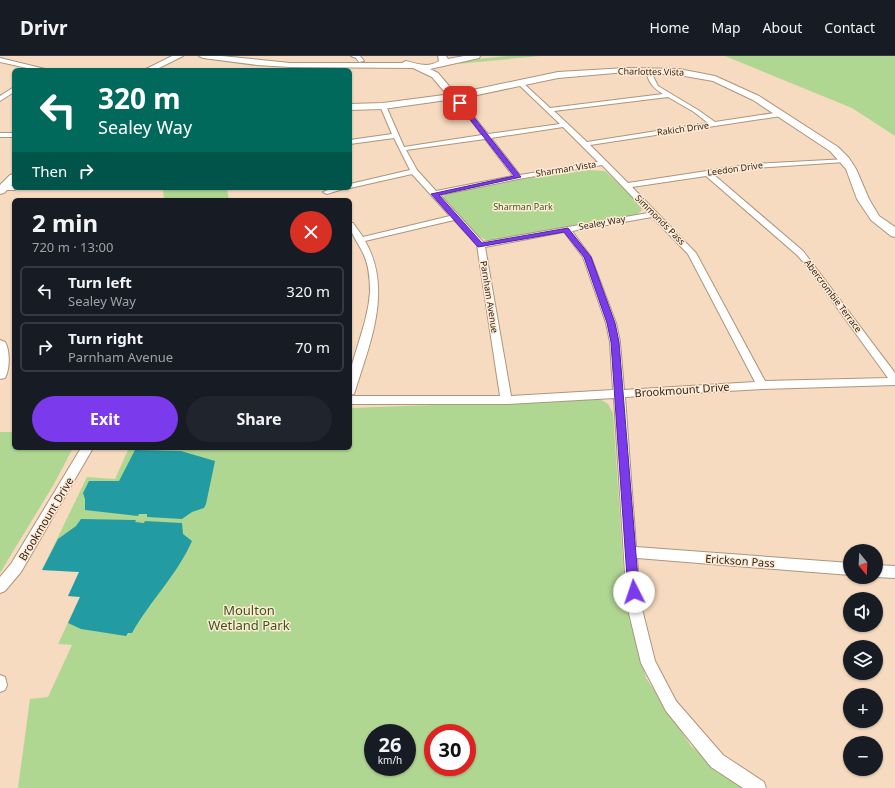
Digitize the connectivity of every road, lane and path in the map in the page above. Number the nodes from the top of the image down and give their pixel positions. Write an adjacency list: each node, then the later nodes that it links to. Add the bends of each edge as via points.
1 (163, 56): 13 (street)
2 (179, 56): 14 (street)
3 (203, 56): 11 (street, via 290,65)
4 (246, 56): 9 (street)
5 (354, 56): 9 (street)
6 (407, 56): 9 (street); 11 (street, via 406,62)
7 (476, 56): 10 (street)
8 (0, 60): 12 (street)
9 (361, 61)
10 (442, 61): 11 (street, via 429,67); 18 (street, via 440,75)
11 (416, 67): 18 (street, via 435,75)
12 (34, 68)
13 (142, 68)
14 (152, 68)
15 (649, 70): 16 (street, Charlottes Vista, via 558,75); 19 (street, via 656,87); 25 (street, Charlottes Vista, via 679,72 715,79 756,98)
16 (520, 83): 20 (street, Charlottes Vista); 24 (street, Simmonds Pass)
17 (12, 90): 21 (street)
18 (446, 92): 20 (street, via 451,100); 22 (street)
19 (668, 95): 24 (street); 26 (street)
20 (460, 96): 31 (street)
21 (0, 99)
22 (383, 106): 23 (street); 30 (street, Parnham Avenue)
23 (352, 107)
24 (550, 110): 27 (street, Simmonds Pass)
25 (781, 114): 26 (street, Rakich Drive); 35 (street, Charlottes Vista, via 834,149)
26 (714, 124): 33 (street, Rakich Drive)
27 (566, 125): 31 (street); 33 (street, Simmonds Pass)
28 (0, 135): 29 (street)
29 (12, 135)
30 (396, 136): 32 (street); 34 (street, Parnham Avenue)
31 (486, 137): 34 (street); 39 (street)
32 (352, 142)
33 (584, 144): 36 (street, Simmonds Pass)
34 (402, 149): 37 (street, Parnham Avenue)
35 (845, 160): 38 (street, Leedon Drive); 49 (street, Charlottes Vista, via 875,218)
36 (604, 164): 39 (street, Sharman Vista); 42 (street, Simmonds Pass)
37 (414, 171): 41 (street); 44 (street, Parnham Avenue)
38 (707, 172): 42 (street, Leedon Drive); 54 (street, Abercrombie Terrace, via 805,258)
39 (518, 177): 44 (street, Sharman Vista)
40 (12, 180): 43 (street)
41 (352, 186)
42 (626, 186): 45 (street, Simmonds Pass)
43 (6, 189)
44 (434, 194): 46 (street, Parnham Avenue)
45 (654, 214): 48 (street, Sealey Way); 56 (street, Simmonds Pass, via 692,253)
46 (456, 217): 50 (street); 51 (street, Parnham Avenue)
47 (352, 227): 50 (street)
48 (566, 230): 51 (street, Sealey Way); 57 (street, via 587,257 611,323 615,342)
49 (895, 233)
50 (361, 240): 55 (street, via 371,262 374,285 371,317)
51 (480, 245): 59 (street, Parnham Avenue)
52 (0, 345): 53 (street)
53 (0, 374)
54 (895, 381): 56 (street, Brookmount Drive)
55 (352, 384)
56 (762, 385): 57 (street, Brookmount Drive)
57 (618, 394): 59 (street, Brookmount Drive); 61 (street)
58 (352, 400): 59 (street, Brookmount Drive)
59 (506, 400)
60 (86, 450): 65 (street, Brookmount Drive, via 16,568)
61 (631, 552): 62 (street, Erickson Pass); 68 (street, via 634,605 648,663 671,706 717,760)
62 (843, 568)
63 (883, 571): 64 (street)
64 (895, 572)
65 (0, 587)
66 (0, 682): 67 (street)
67 (0, 685)
68 (758, 788)

